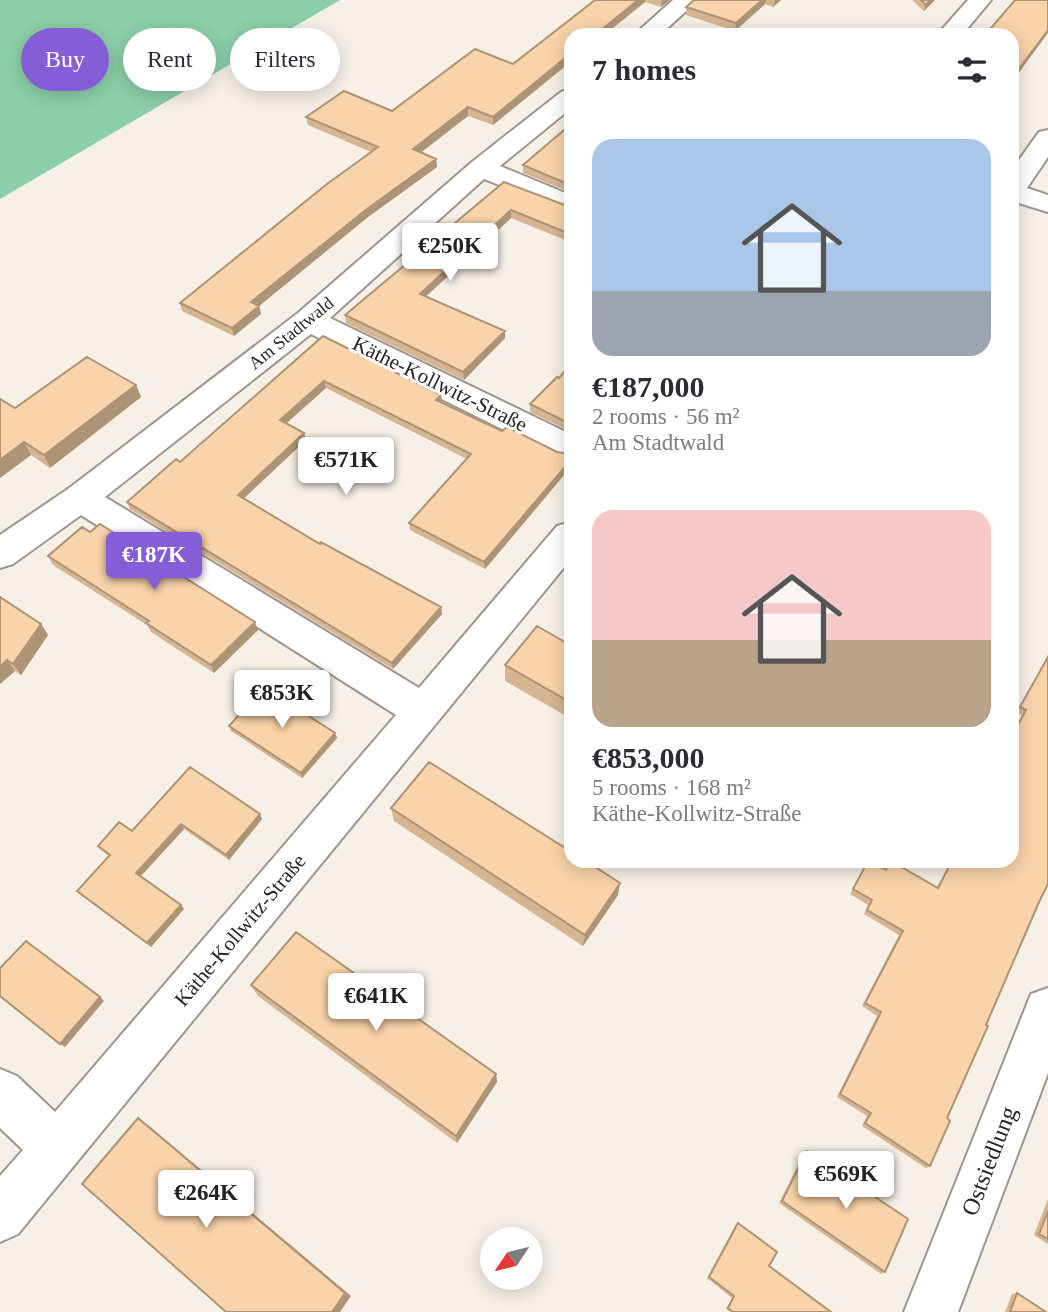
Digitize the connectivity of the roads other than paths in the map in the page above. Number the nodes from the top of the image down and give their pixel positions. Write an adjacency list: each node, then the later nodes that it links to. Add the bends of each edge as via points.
1 (687, 0): 3 (street)
2 (980, 0): 4 (street)
3 (654, 28)
4 (955, 28)
5 (564, 102): 7 (street, Am Stadtwald)
6 (1048, 138): 8 (street)
7 (481, 168): 10 (street); 12 (street, Am Stadtwald)
8 (1019, 181)
9 (1019, 194): 11 (street)
10 (564, 203)
11 (1048, 204)
12 (310, 320): 13 (street, Käthe-Kollwitz-Straße); 14 (street, Am Stadtwald)
13 (564, 445)
14 (80, 498): 16 (street, Am Stadtwald); 17 (street)
15 (564, 543): 17 (street, Käthe-Kollwitz-Straße)
16 (0, 554)
17 (423, 711): 20 (street, Käthe-Kollwitz-Straße)
18 (1048, 1011): 22 (street, Ostsiedlung)
19 (0, 1093): 20 (street)
20 (57, 1149): 21 (street, Käthe-Kollwitz-Straße)
21 (0, 1216)
22 (931, 1312)

